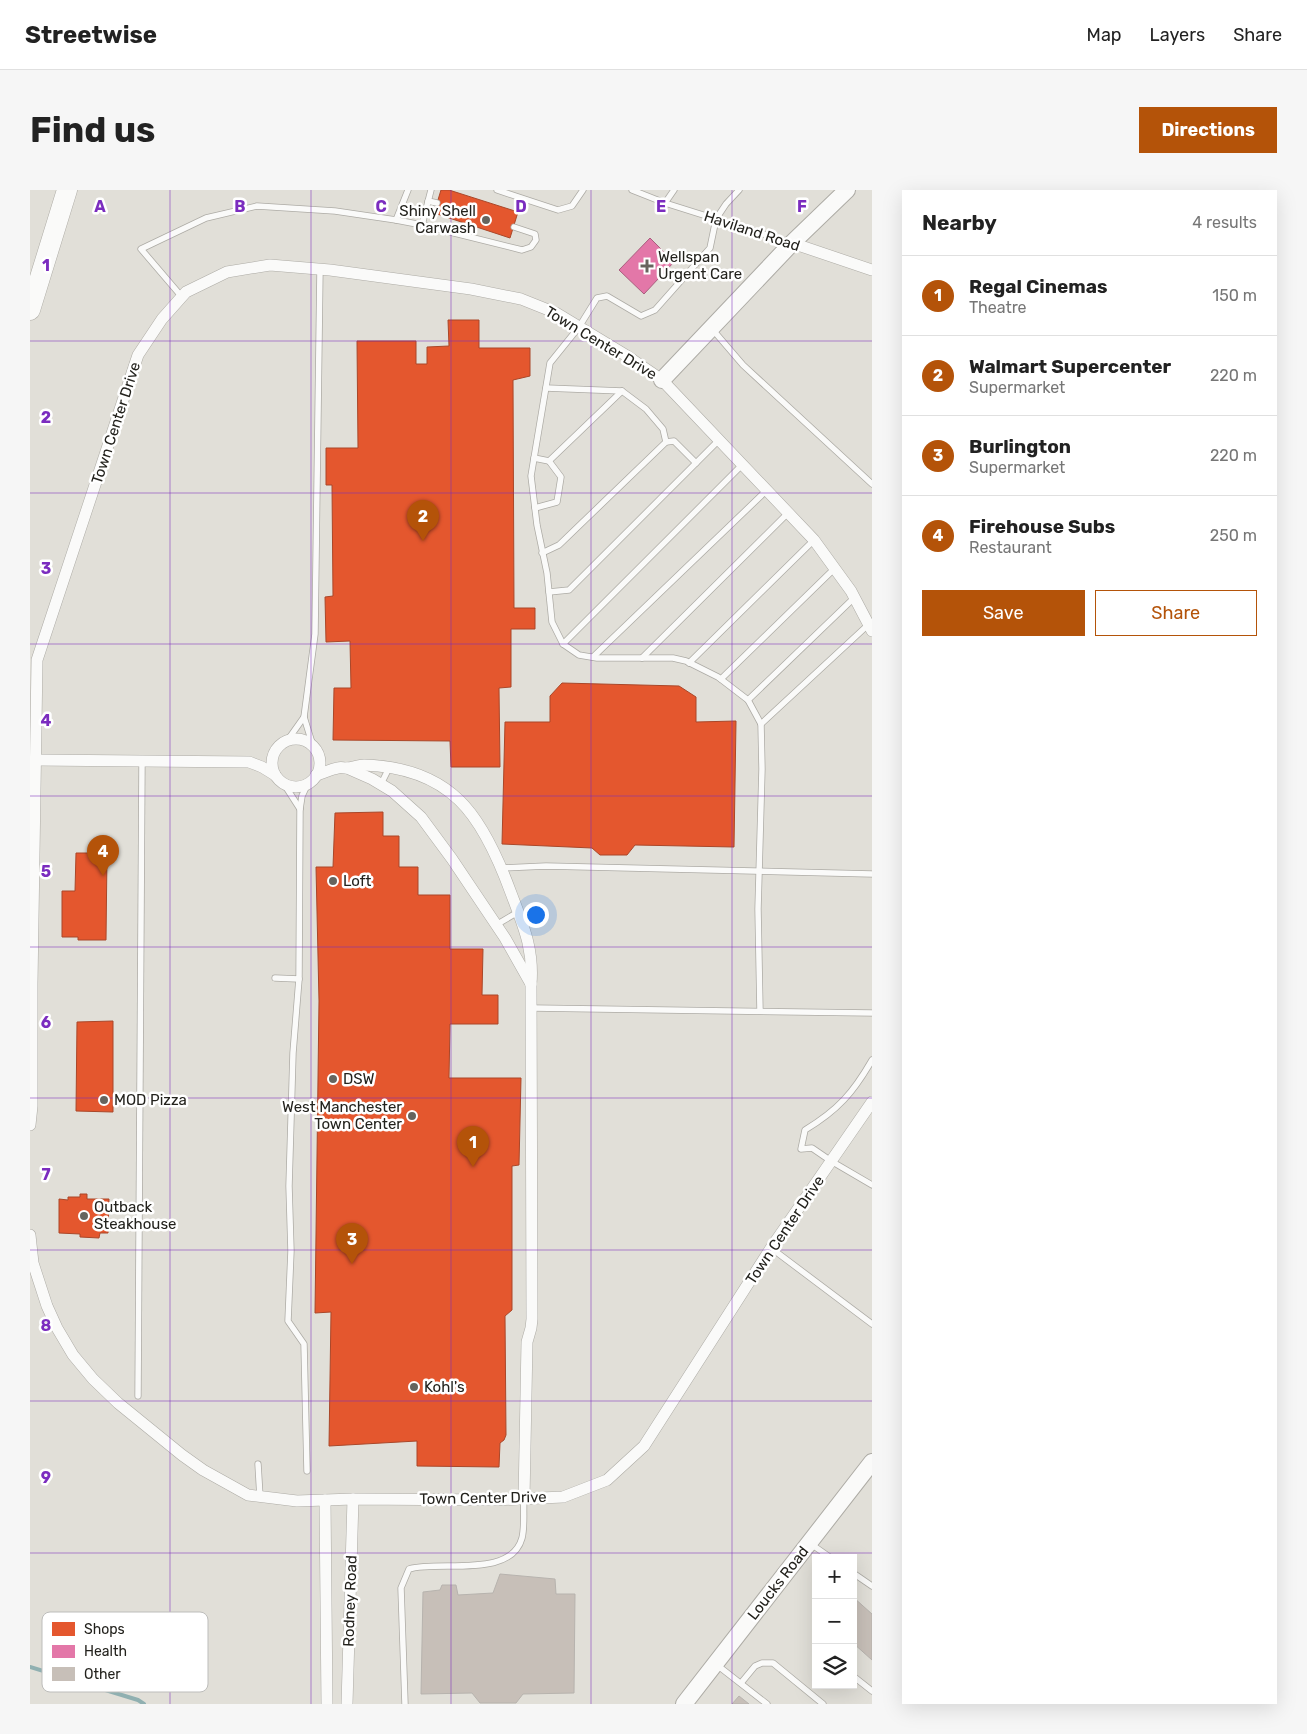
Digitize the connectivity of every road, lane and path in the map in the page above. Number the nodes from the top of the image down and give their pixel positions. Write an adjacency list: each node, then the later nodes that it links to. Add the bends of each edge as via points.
1 (67, 190): 21 (highway)
2 (408, 190): 14 (lane)
3 (431, 190): 10 (lane)
4 (497, 190): 5 (lane, via 558,210 572,206)
5 (583, 190)
6 (632, 190): 11 (lane, Haviland Road)
7 (674, 190): 11 (lane)
8 (739, 190): 13 (lane)
9 (847, 190): 17 (street)
10 (428, 201): 12 (lane); 15 (lane)
11 (665, 202): 13 (lane, Haviland Road)
12 (437, 203)
13 (716, 219): 17 (lane, Haviland Road); 22 (lane, via 710,248 655,310 641,316 607,296 597,298)
14 (396, 220): 15 (lane); 20 (lane, via 335,211 257,206 206,218 142,249)
15 (422, 225): 16 (lane, via 522,250 536,240 535,234)
16 (514, 227)
17 (792, 243): 19 (street, Haviland Road); 23 (street)
18 (320, 269): 20 (street, Town Center Drive, via 270,265 228,272); 22 (street, Town Center Drive, via 471,289 521,299 556,313); 49 (lane, via 314,634)
19 (872, 270)
20 (182, 297): 53 (street, Town Center Drive, via 162,319 138,355 37,660)
21 (30, 310)
22 (579, 327): 24 (street, Town Center Drive); 25 (lane, via 550,363)
23 (712, 328): 24 (street); 33 (lane, via 743,365)
24 (662, 380): 27 (street, Town Center Drive)
25 (546, 388): 26 (lane); 29 (lane)
26 (622, 391): 28 (lane, via 646,409 663,429); 30 (lane)
27 (720, 440): 31 (lane); 32 (street, Town Center Drive)
28 (666, 442): 31 (lane, via 674,441); 38 (lane, via 559,545)
29 (534, 458): 30 (lane); 35 (lane, via 531,476)
30 (549, 461): 35 (lane, via 561,477 557,502)
31 (696, 463): 40 (lane, via 569,590)
32 (743, 464): 34 (street, Town Center Drive); 43 (lane)
33 (872, 484)
34 (767, 490): 36 (street, Town Center Drive); 44 (lane)
35 (535, 508): 38 (lane)
36 (788, 512): 37 (street, Town Center Drive); 45 (lane)
37 (814, 540): 39 (street, Town Center Drive); 46 (lane)
38 (542, 553): 40 (lane)
39 (835, 568): 41 (street, Town Center Drive); 47 (lane)
40 (549, 592): 43 (lane, via 552,622)
41 (855, 598): 42 (street, Town Center Drive); 48 (lane)
42 (870, 627): 50 (lane)
43 (564, 644): 44 (lane, via 579,655)
44 (593, 657): 45 (lane)
45 (642, 658): 46 (lane, via 673,658)
46 (689, 662): 47 (lane)
47 (721, 679): 48 (lane)
48 (748, 700): 50 (lane)
49 (304, 717): 51 (lane); 52 (lane)
50 (761, 724): 64 (lane)
51 (283, 743): 52 (street, via 302,740); 55 (street, via 267,755); 58 (street, via 272,756)
52 (316, 750): 56 (street); 59 (street, via 320,763)
53 (35, 760): 54 (street); 76 (street, Town Center Drive)
54 (142, 761): 55 (street); 82 (lane)
55 (249, 762): 58 (street)
56 (342, 768): 57 (street, via 362,765); 59 (street); 61 (street)
57 (389, 768): 61 (lane); 63 (street, via 424,776 459,800 476,820)
58 (275, 775): 60 (street)
59 (312, 779): 60 (street, via 297,787); 62 (lane, via 302,796)
60 (284, 784): 62 (lane)
61 (381, 784): 67 (street, via 406,801 421,817)
62 (300, 808): 69 (lane)
63 (501, 868): 64 (lane, via 546,866); 66 (street)
64 (758, 871): 65 (lane); 72 (lane)
65 (872, 874)
66 (518, 912): 67 (lane); 70 (street, via 532,958)
67 (496, 925): 70 (street)
68 (275, 978): 69 (lane)
69 (299, 979): 85 (lane, via 289,1177 288,1321 304,1344)
70 (531, 984): 71 (street)
71 (532, 1008): 72 (lane); 87 (street, via 532,1319 526,1342)
72 (760, 1011): 73 (lane)
73 (872, 1013)
74 (872, 1060): 77 (lane, via 857,1086 827,1117 805,1130 800,1149 812,1148)
75 (872, 1102): 77 (street, Town Center Drive)
76 (30, 1125)
77 (831, 1162): 78 (lane); 80 (street, Town Center Drive)
78 (872, 1185)
79 (30, 1235): 86 (street, Town Center Drive, via 33,1263 47,1306 73,1355 93,1379 182,1455 230,1486)
80 (771, 1248): 81 (lane); 87 (street, Town Center Drive, via 644,1446 607,1480 563,1497)
81 (872, 1324)
82 (138, 1396)
83 (872, 1462): 90 (street, Loucks Road)
84 (258, 1464): 86 (lane)
85 (307, 1471)
86 (260, 1497): 89 (street, Town Center Drive)
87 (524, 1498): 88 (street, Town Center Drive); 101 (lane, via 522,1538 513,1554 502,1561 482,1565 421,1566 409,1570 401,1588)
88 (353, 1499): 89 (street, Town Center Drive); 100 (street, Rodney Road)
89 (325, 1500): 99 (street, Rodney Road)
90 (809, 1543): 91 (lane); 94 (street, Loucks Road)
91 (825, 1554)
92 (857, 1576): 93 (lane)
93 (872, 1586)
94 (715, 1664): 96 (lane); 98 (street, Loucks Road)
95 (857, 1679): 97 (lane)
96 (742, 1683): 103 (lane); 104 (lane, via 755,1666 767,1662)
97 (872, 1692)
98 (686, 1701): 102 (street)
99 (327, 1704)
100 (347, 1704)
101 (405, 1704)
102 (672, 1704)
103 (767, 1704)
104 (823, 1704)

